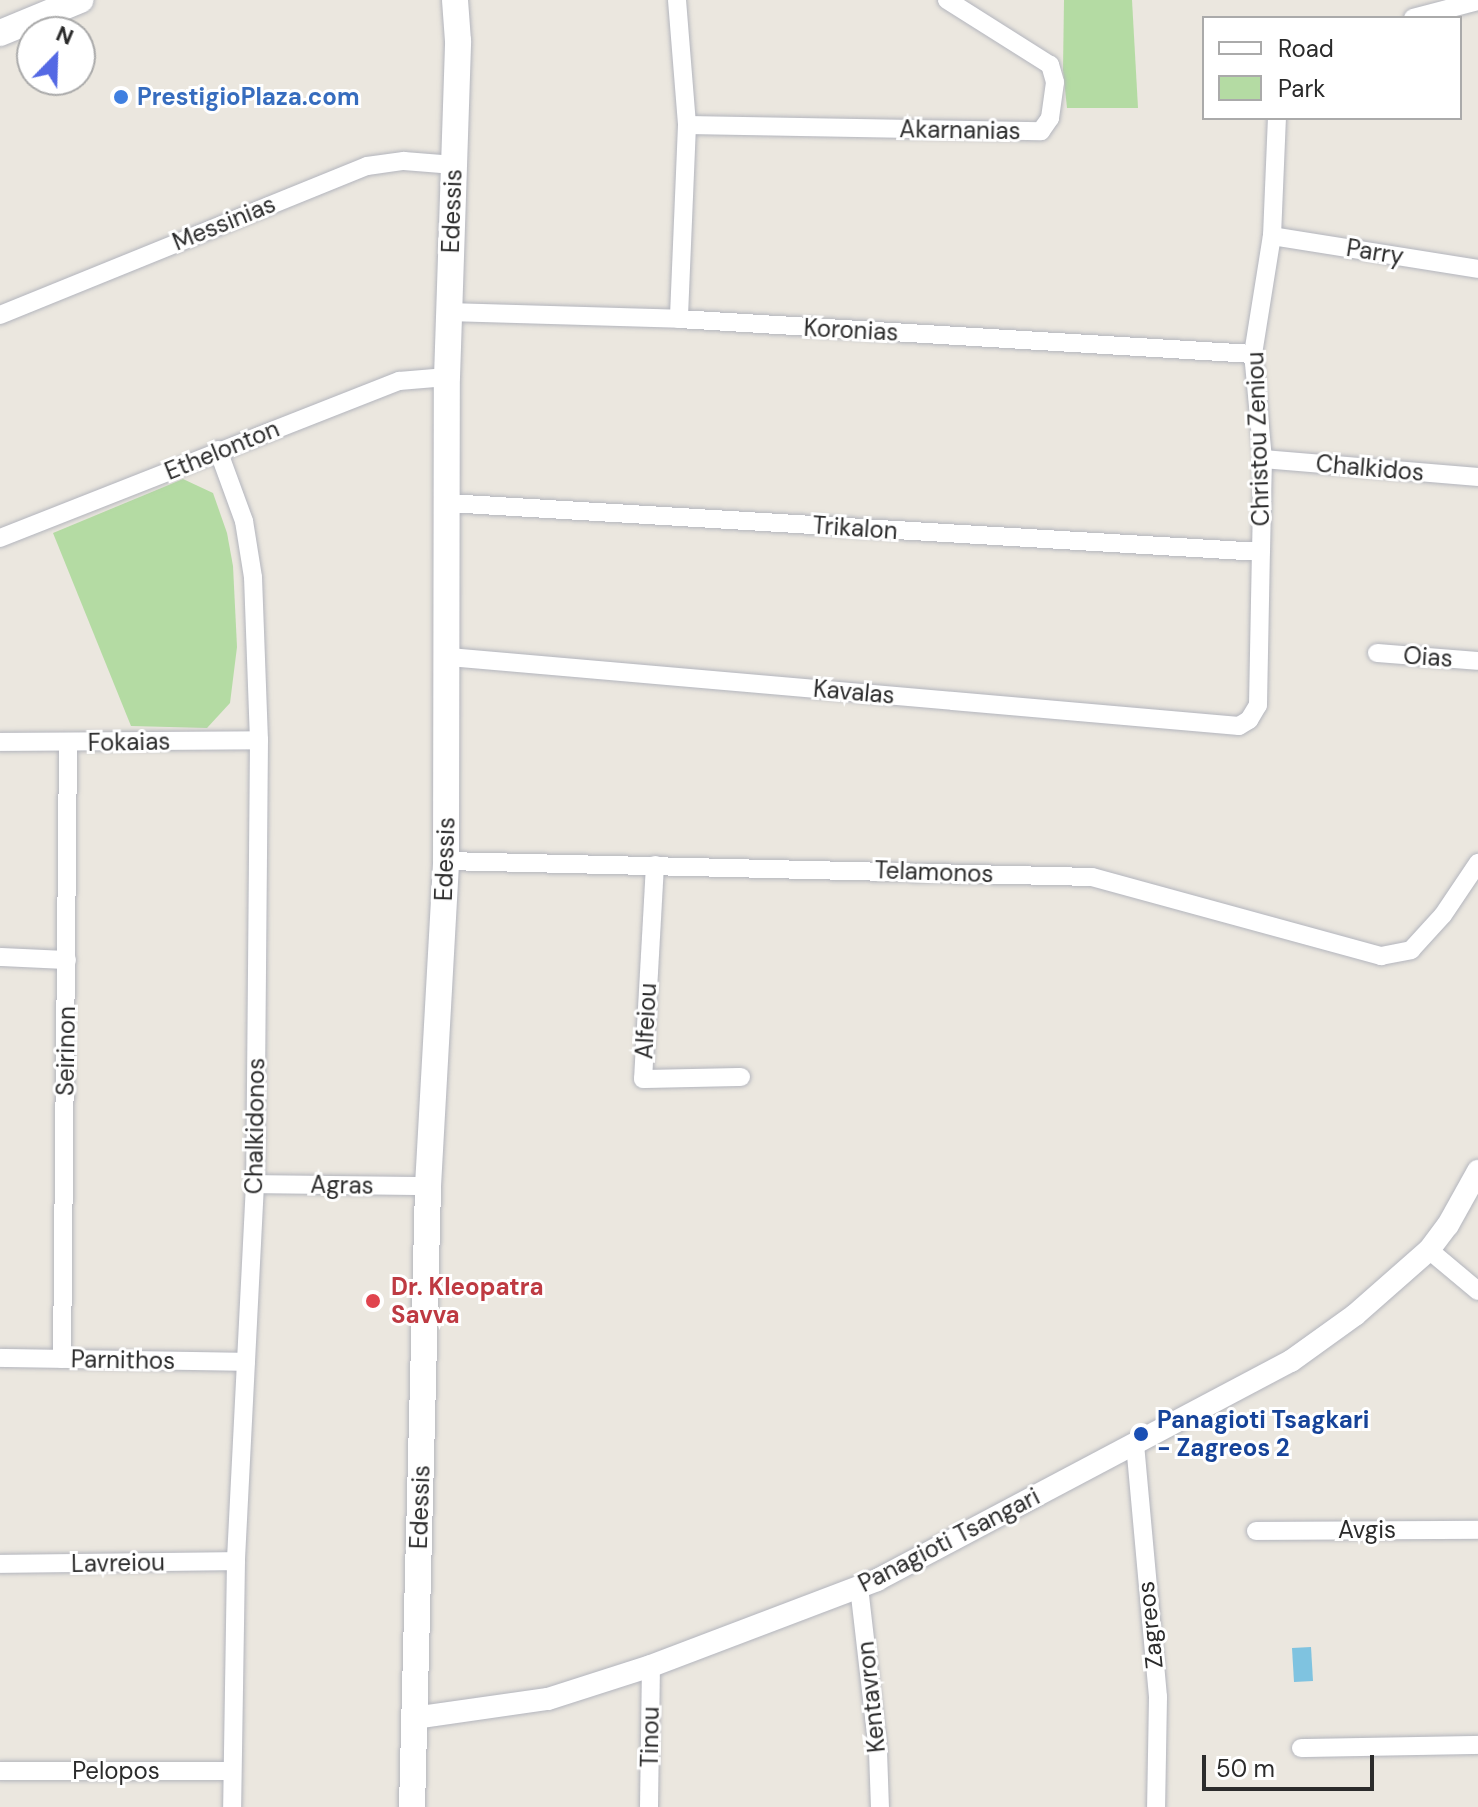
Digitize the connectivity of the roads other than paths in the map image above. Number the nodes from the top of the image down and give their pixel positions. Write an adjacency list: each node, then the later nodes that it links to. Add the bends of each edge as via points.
1 (40, 0): 8 (main road)
2 (80, 0): 9 (main road)
3 (455, 0): 12 (main road, Edessis)
4 (677, 0): 11 (street)
5 (947, 0): 11 (street, Akarnanias, via 1050,65 1055,82 1050,118 1041,131)
6 (1478, 1): 7 (street)
7 (1421, 16)
8 (0, 17)
9 (0, 33)
10 (1277, 120): 13 (street, Christou Zeniou)
11 (687, 125): 17 (street)
12 (454, 165): 15 (main road, Edessis); 16 (street, Messinias, via 404,161 367,166)
13 (1272, 236): 14 (street, Parry); 18 (street, Christou Zeniou)
14 (1478, 269)
15 (448, 312): 17 (street, Koronias); 19 (main road, Edessis)
16 (0, 315)
17 (679, 319): 18 (street, Koronias)
18 (1253, 354): 21 (street, Christou Zeniou)
19 (447, 377): 20 (street, Ethelonton, via 399,381); 23 (main road, Edessis)
20 (218, 450): 24 (street, Ethelonton); 30 (street, Chalkidonos, via 244,521 253,577)
21 (1263, 459): 22 (street, Chalkidos); 25 (street, Christou Zeniou)
22 (1478, 477)
23 (448, 503): 25 (street, Trikalon); 27 (main road, Edessis)
24 (0, 538)
25 (1261, 552): 29 (street, Christou Zeniou)
26 (1377, 653): 28 (street, Oias)
27 (449, 657): 29 (street, Kavalas, via 1239,726); 33 (main road, Edessis)
28 (1478, 661)
29 (1255, 713)
30 (259, 740): 32 (street, Fokaias); 40 (street, Chalkidonos)
31 (0, 742): 32 (street, Fokaias)
32 (68, 743): 37 (street, Seirinon)
33 (446, 861): 35 (street, Telamonos); 41 (main road, Edessis)
34 (1478, 863): 35 (street, Telamonos, via 1411,950 1381,956 1092,877)
35 (655, 865): 38 (street, Alfeiou, via 643,1079)
36 (0, 957): 37 (street)
37 (67, 960): 45 (street, Seirinon)
38 (741, 1077)
39 (1478, 1171): 42 (street, Panagioti Tsangari)
40 (255, 1184): 41 (street, Agras); 46 (street, Chalkidonos)
41 (428, 1186): 54 (main road, Edessis)
42 (1429, 1250): 43 (street); 47 (street, Panagioti Tsangari, via 1355,1315 1291,1361)
43 (1478, 1291)
44 (0, 1358): 45 (street, Parnithos)
45 (62, 1359): 46 (street, Parnithos)
46 (246, 1362): 50 (street, Chalkidonos)
47 (1135, 1444): 52 (street, Panagioti Tsangari); 63 (street, Zagreos, via 1158,1697)
48 (1478, 1530): 49 (street, Avgis)
49 (1256, 1531)
50 (236, 1561): 51 (street, Lavreiou); 58 (street, Chalkidonos)
51 (0, 1564)
52 (859, 1587): 53 (street, Panagioti Tsangari); 62 (street, Kentavron)
53 (651, 1666): 54 (street, Panagioti Tsangari, via 548,1699); 61 (street, Tinou)
54 (414, 1718): 60 (main road)
55 (1478, 1745): 56 (street)
56 (1301, 1748)
57 (0, 1771): 58 (street, Pelopos)
58 (232, 1771): 59 (street, Chalkidonos)
59 (232, 1807)
60 (412, 1807)
61 (649, 1807)
62 (880, 1807)
63 (1156, 1807)

